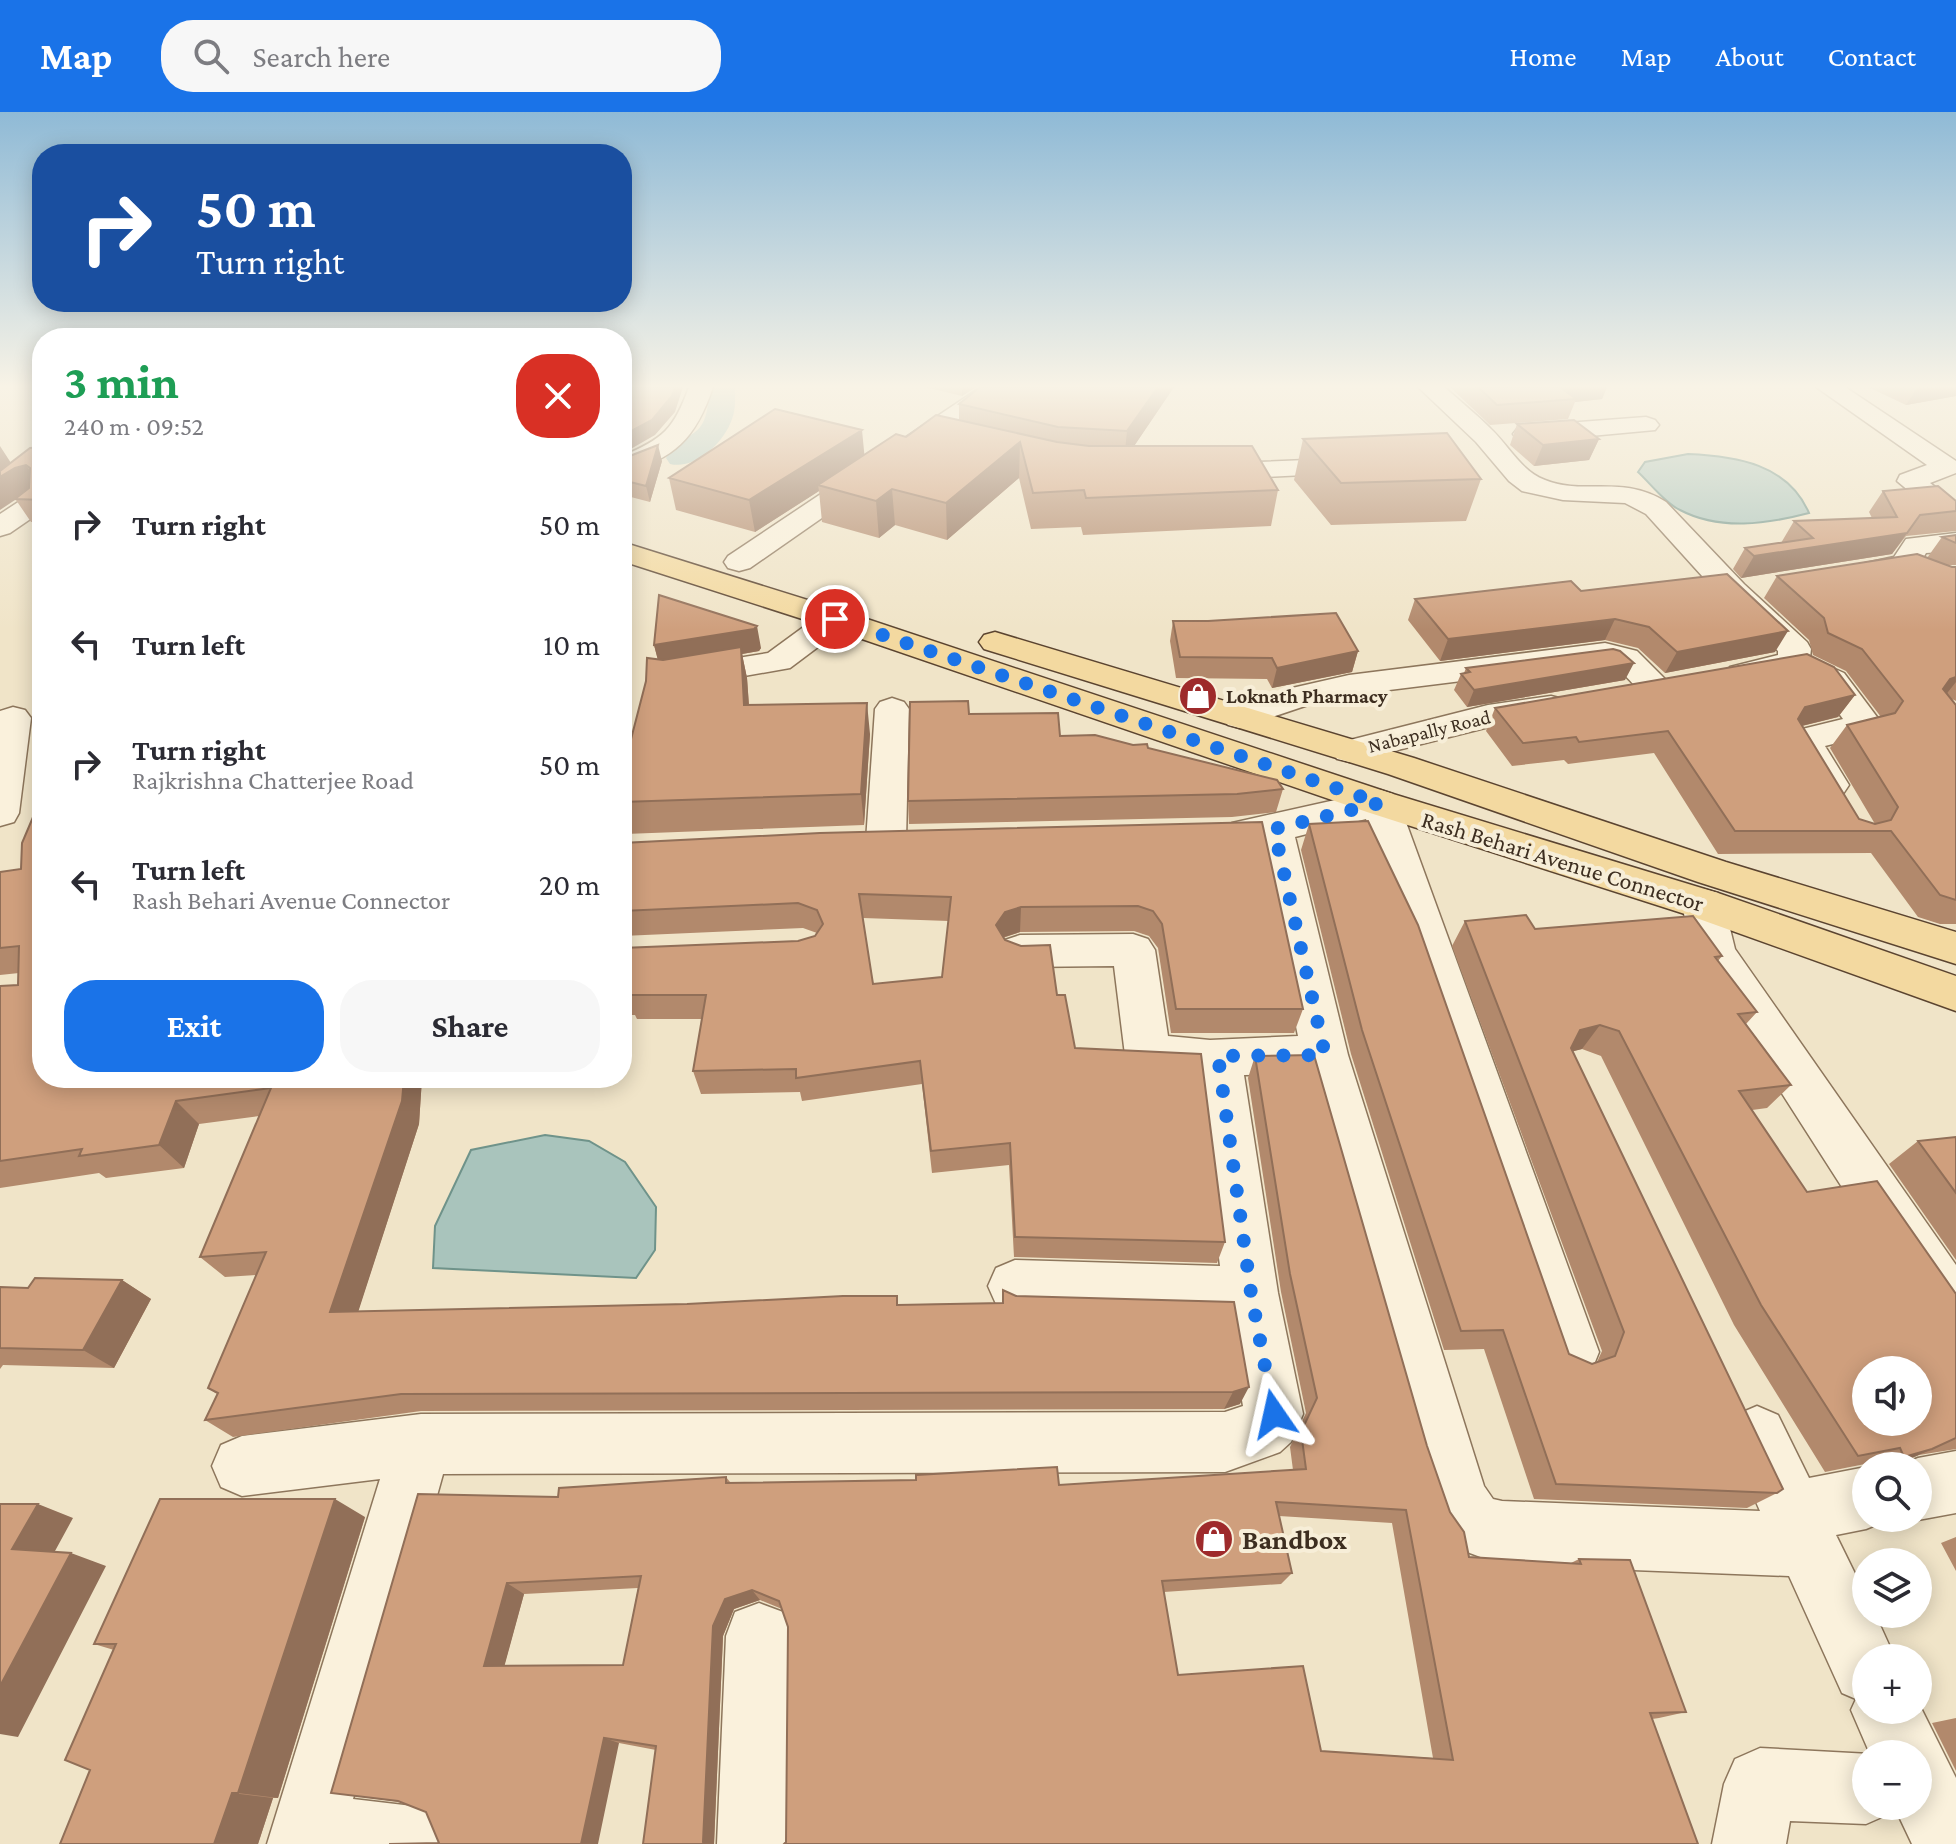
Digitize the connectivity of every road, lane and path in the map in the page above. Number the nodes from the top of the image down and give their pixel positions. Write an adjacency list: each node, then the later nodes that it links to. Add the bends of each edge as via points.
1 (877, 468): 13 (street)
2 (1306, 468): 5 (street)
3 (1511, 468): 18 (street, via 1548,490 1648,501 1748,589 1795,649)
4 (1945, 468): 7 (street, via 1910,481)
5 (1178, 473)
6 (32, 506): 8 (street)
7 (1956, 516)
8 (0, 528): 10 (street)
9 (632, 529): 13 (main road, Rash Behari Avenue Connector)
10 (32, 530)
11 (1956, 542): 14 (street, via 1916,545)
12 (632, 554): 17 (main road, Rash Behari Avenue Connector)
13 (739, 562): 23 (main road, Rash Behari Avenue Connector)
14 (1905, 564): 15 (street); 16 (street)
15 (1937, 577)
16 (1823, 579)
17 (835, 619): 19 (street, via 778,661); 26 (main road, Rash Behari Avenue Connector)
18 (1793, 661): 20 (street, Nabapally Road); 28 (street, via 1832,680 1865,725 1803,740)
19 (670, 678)
20 (1684, 685): 23 (street, via 1605,653 1336,688); 25 (street, Nabapally Road, via 1488,716)
21 (32, 704): 24 (street)
22 (892, 709): 31 (street)
23 (1240, 717): 25 (main road, Rash Behari Avenue Connector)
24 (7, 718): 27 (street)
25 (1350, 751): 26 (main road, Rash Behari Avenue Connector)
26 (1391, 785): 29 (street); 32 (main road, Rash Behari Avenue Connector); 33 (main road, Rash Behari Avenue Connector, via 1712,872); 42 (street)
27 (0, 813)
28 (1850, 818)
29 (1274, 829): 30 (street); 36 (street)
30 (1216, 833)
31 (886, 841)
32 (1703, 904): 35 (main road, Rash Behari Avenue Connector); 38 (street, via 1714,953)
33 (1956, 948)
34 (1020, 951): 37 (street, via 1133,950 1148,1055)
35 (1956, 994)
36 (1325, 1055): 37 (street); 49 (street, via 1458,1502 1473,1524 1502,1533)
37 (1218, 1056): 40 (street)
38 (1935, 1250): 41 (street)
39 (1015, 1286): 40 (street)
40 (1251, 1293): 44 (street, via 1274,1414 1255,1435 1225,1442)
41 (1956, 1309)
42 (1571, 1352)
43 (1732, 1384): 49 (street)
44 (421, 1444): 45 (street); 53 (street)
45 (242, 1466)
46 (1956, 1482): 47 (street)
47 (1932, 1486)
48 (1852, 1504): 49 (street)
49 (1801, 1528): 51 (street)
50 (759, 1636): 55 (street)
51 (1854, 1644)
52 (1852, 1788): 56 (street, via 1760,1784)
53 (306, 1838): 54 (street)
54 (421, 1844)
55 (754, 1844)
56 (1749, 1844)

